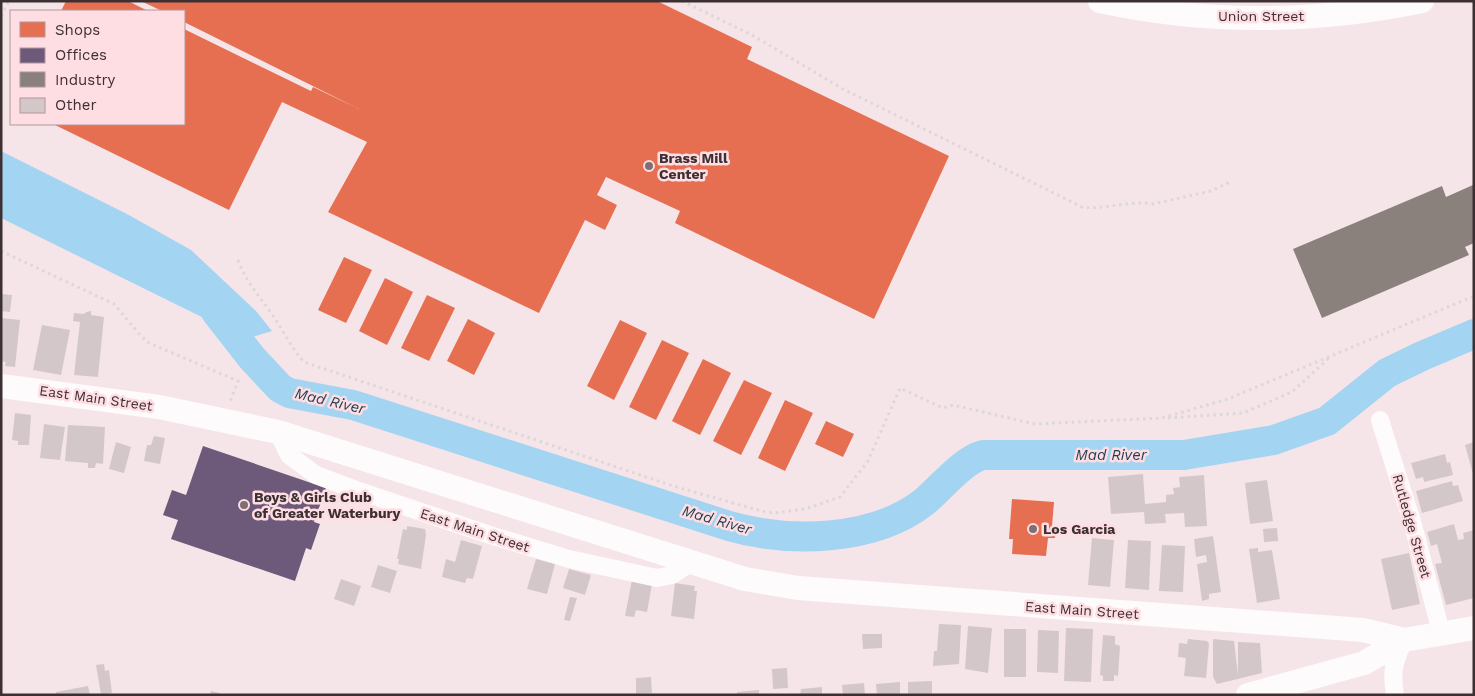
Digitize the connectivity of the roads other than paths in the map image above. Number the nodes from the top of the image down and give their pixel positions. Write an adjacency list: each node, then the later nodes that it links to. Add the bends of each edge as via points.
1 (1100, 1): 3 (main road, Union Street)
2 (1422, 1): 3 (main road, Union Street, via 1359,12 1284,18 1218,17)
3 (1160, 6)
4 (1, 386): 6 (main road, East Main Street, via 107,399 224,419)
5 (1380, 420): 9 (street, Rutledge Street, via 1413,525)
6 (278, 432): 7 (main road, East Main Street); 7 (street, East Main Street, via 289,455 316,475 490,535 568,559 657,578 672,575)
7 (692, 562): 10 (main road, East Main Street, via 791,588 1363,630)
8 (1474, 628): 9 (main road, East Main Street)
9 (1441, 632): 10 (main road, East Main Street)
10 (1404, 640): 11 (main road, via 1364,663); 12 (street, via 1394,662)
11 (1248, 695)
12 (1395, 695)

